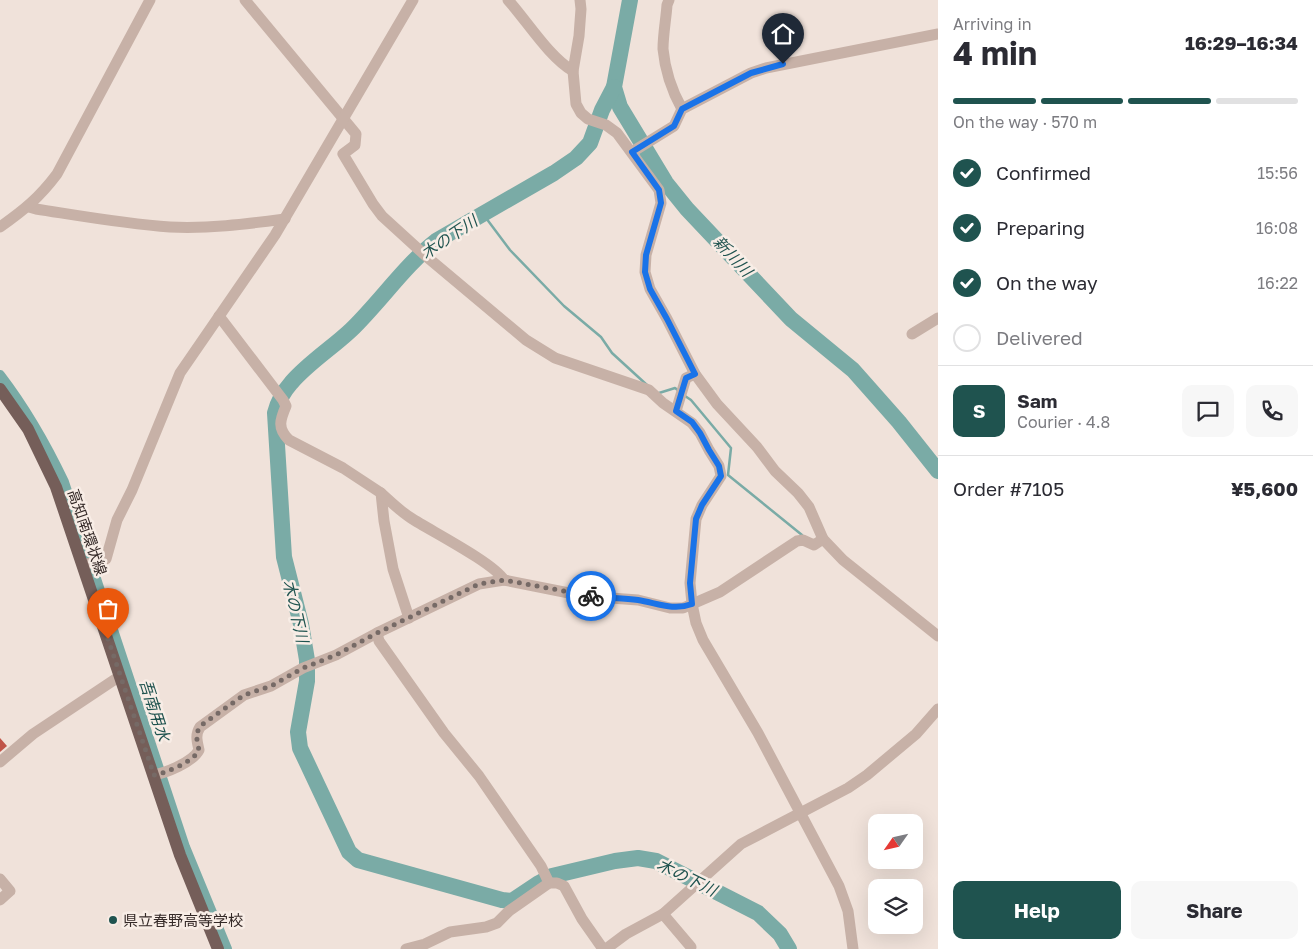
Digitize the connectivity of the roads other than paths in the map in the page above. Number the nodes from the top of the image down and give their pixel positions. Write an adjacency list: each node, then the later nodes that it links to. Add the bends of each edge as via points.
1 (150, 0): 12 (street, via 56,174)
2 (245, 0): 10 (street)
3 (413, 0): 10 (street)
4 (508, 0): 8 (street)
5 (580, 0): 8 (street, via 579,36)
6 (669, 0): 9 (street, via 663,48 668,79)
7 (938, 34): 9 (street, via 766,68)
8 (573, 71): 11 (street, via 580,113 606,125)
9 (682, 109): 11 (street, via 674,126)
10 (344, 118): 13 (street); 20 (street, via 356,134 355,144 343,154 382,216 422,253 526,340 555,358 649,390)
11 (634, 151): 18 (street, via 659,190 661,203 646,255 645,272 650,289)
12 (29, 207): 13 (street, via 171,227 219,227); 14 (street)
13 (284, 219): 15 (street)
14 (0, 227)
15 (219, 316): 21 (street, via 286,406 280,419 282,433); 23 (street, via 180,373 117,520 106,560)
16 (938, 318): 17 (street)
17 (912, 334)
18 (695, 374): 20 (street, via 686,378); 22 (street, via 716,404 804,500)
19 (0, 389): 23 (main road, 高知南環状線, via 28,429)
20 (676, 411): 25 (street, via 692,422 700,433 719,466 721,476 696,519 690,583)
21 (381, 493): 24 (street, via 408,516 473,555); 26 (street, via 393,569)
22 (819, 541): 25 (street, via 814,545 803,540 797,542 720,592); 28 (street)
23 (89, 564): 29 (main road, 高知南環状線)
24 (504, 580): 25 (street, via 584,596 638,600 670,608); 26 (street, via 479,584)
25 (692, 604): 33 (street, via 703,640)
26 (409, 618): 27 (street)
27 (377, 633): 32 (street, via 271,686 244,695 200,726 196,755); 35 (street, via 384,649 479,776)
28 (938, 636)
29 (120, 676): 31 (street, via 33,734); 32 (main road, 高知南環状線)
30 (938, 709): 33 (street, via 916,734 867,776)
31 (0, 762)
32 (158, 774): 39 (main road, 高知南環状線, via 180,855)
33 (801, 813): 37 (street, via 741,844); 42 (street, via 839,886 848,911)
34 (0, 879): 36 (street, via 10,891)
35 (548, 880): 40 (street, via 497,922 486,927 450,932); 41 (street, via 564,886 582,919)
36 (0, 900)
37 (662, 914): 38 (street); 41 (street)
38 (691, 947)
39 (218, 949)
40 (406, 949)
41 (605, 949)
42 (853, 949)

